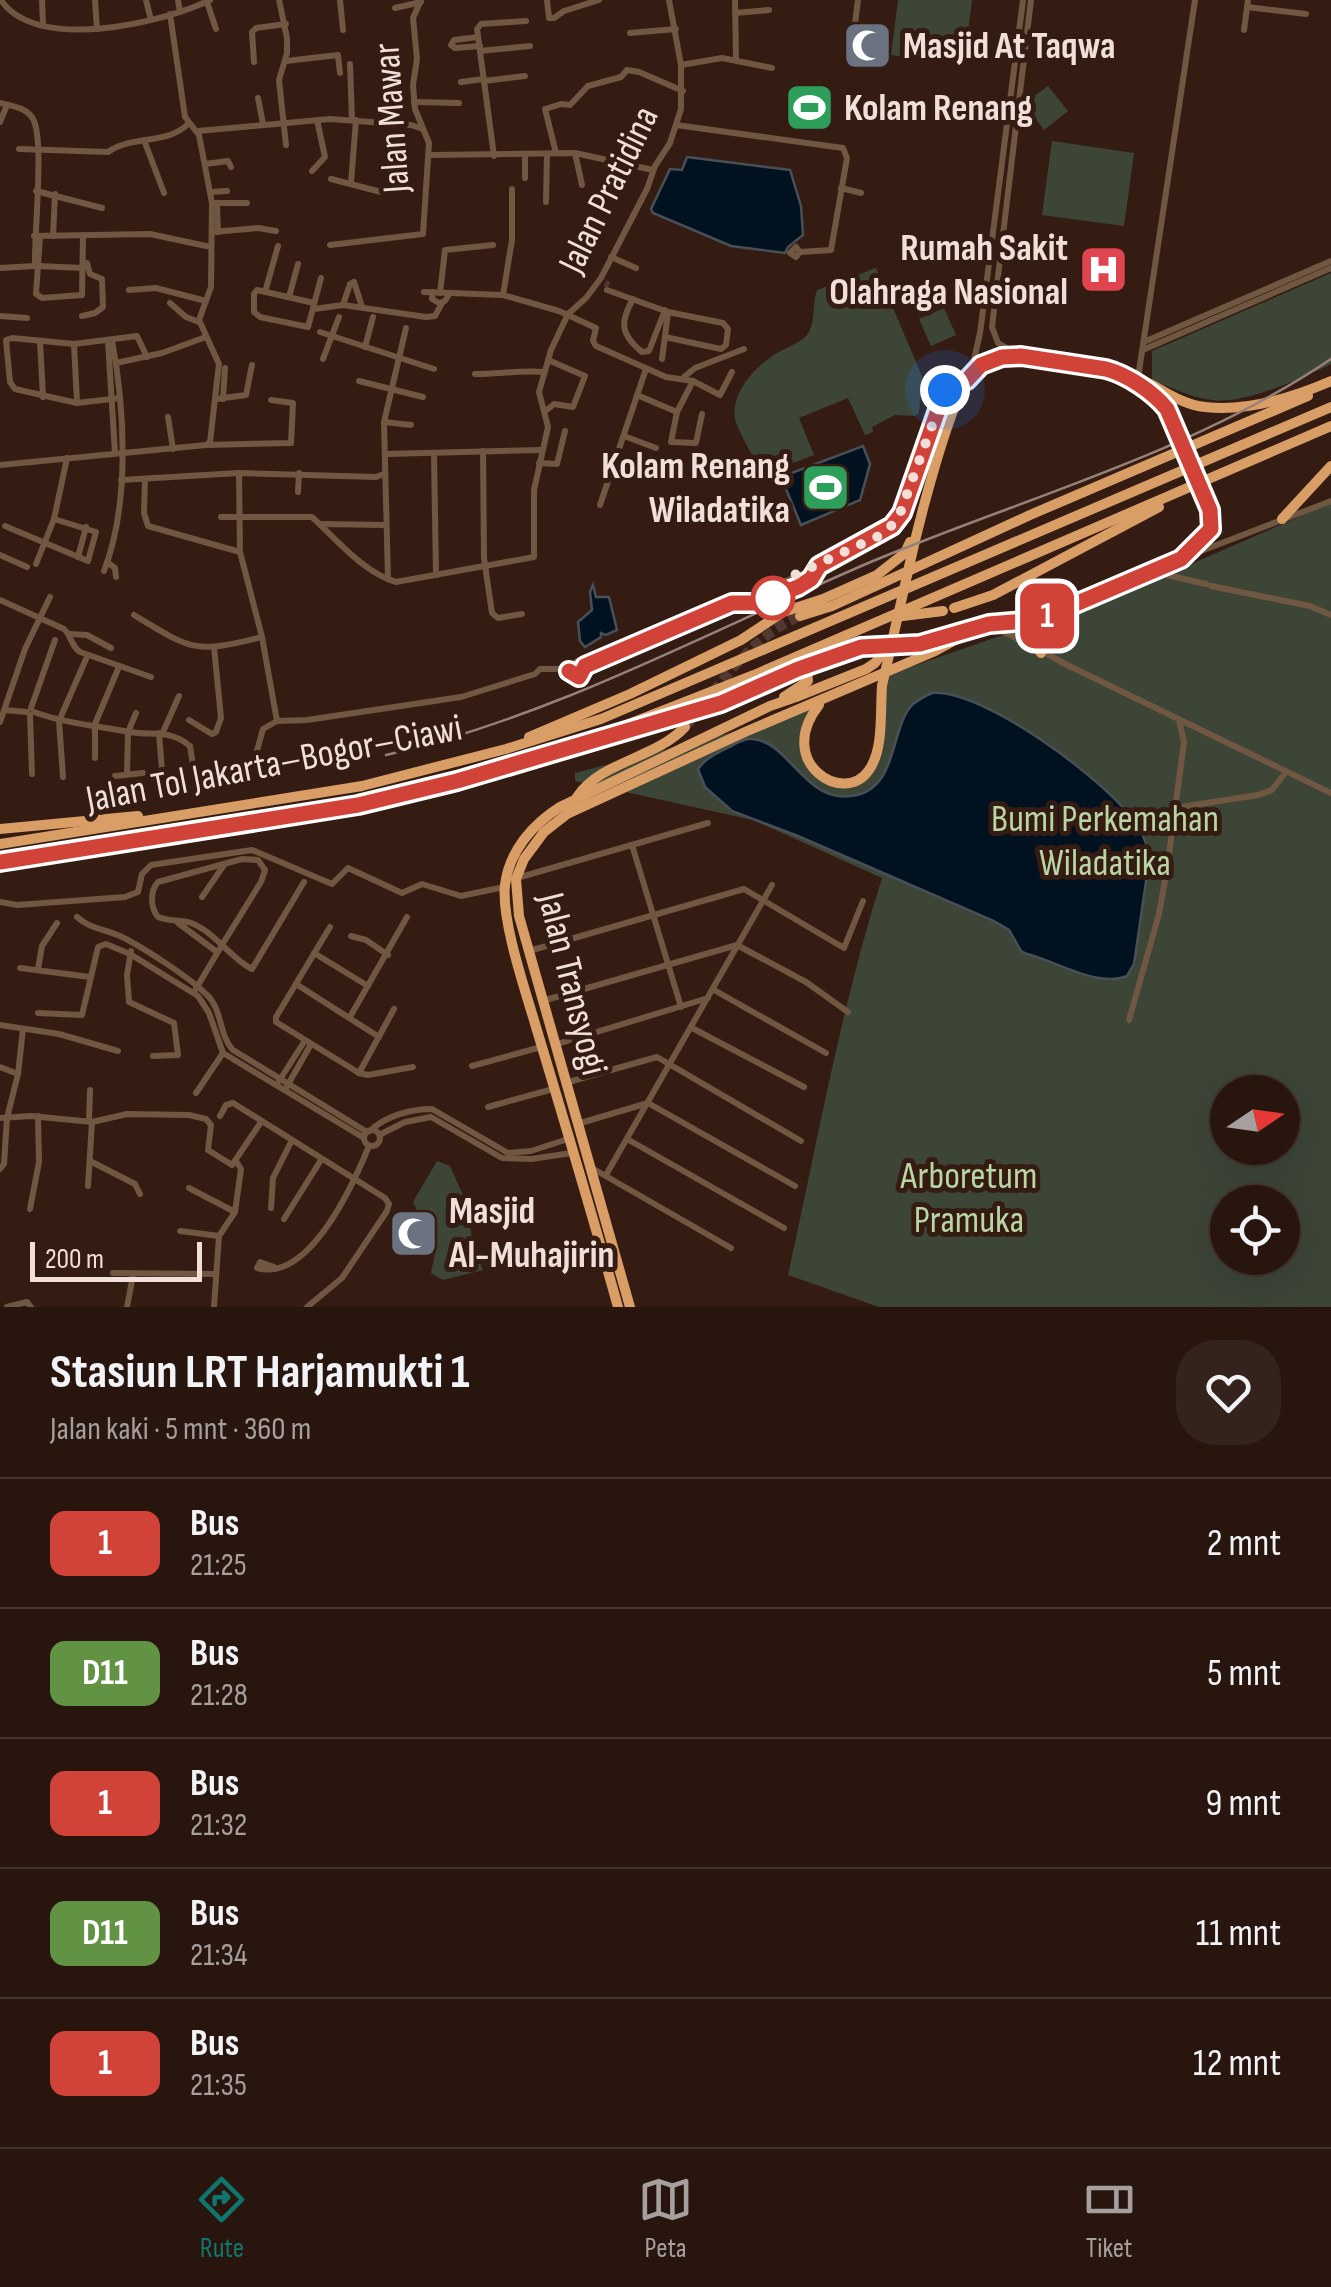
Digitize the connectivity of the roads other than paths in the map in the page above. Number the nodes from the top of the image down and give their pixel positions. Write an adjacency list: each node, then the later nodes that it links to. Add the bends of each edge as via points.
1 (1, 0): 28 (street)
2 (42, 0): 28 (street)
3 (95, 0): 30 (street)
4 (146, 0): 26 (street)
5 (178, 0): 22 (street)
6 (280, 0): 29 (street)
7 (340, 0): 33 (street)
8 (547, 0): 9 (street, via 549,18)
9 (599, 0)
10 (683, 0): 18 (street)
11 (735, 0): 23 (street)
12 (858, 0): 36 (street)
13 (1023, 0): 45 (street)
14 (1031, 0): 45 (street)
15 (1195, 0): 145 (street)
16 (208, 1): 22 (street); 31 (street)
17 (421, 1): 20 (street); 53 (street, Jalan Mawar, via 413,22)
18 (669, 1): 32 (street, Jalan Pratidina)
19 (1248, 4): 25 (street); 34 (street)
20 (395, 8)
21 (769, 10): 23 (street)
22 (180, 12): 24 (street)
23 (735, 13): 39 (street)
24 (170, 14): 26 (street); 61 (street)
25 (1306, 14)
26 (151, 20): 30 (street)
27 (526, 21): 37 (street, via 480,24)
28 (43, 24): 30 (street, via 65,31)
29 (286, 24): 40 (street); 41 (street, via 256,28)
30 (96, 28)
31 (216, 29)
32 (676, 29): 35 (street); 43 (street, Jalan Pratidina)
33 (342, 30)
34 (1244, 30)
35 (630, 33)
36 (853, 39)
37 (479, 44): 38 (street); 48 (street)
38 (530, 46)
39 (736, 59): 43 (street); 44 (street)
40 (284, 61): 46 (street, via 338,55); 60 (street, via 278,80)
41 (254, 62)
42 (350, 64): 57 (street)
43 (681, 65): 51 (street, Jalan Pratidina)
44 (772, 68)
45 (1016, 71): 50 (street)
46 (340, 74)
47 (525, 76): 48 (street)
48 (484, 80): 49 (street); 75 (street)
49 (461, 82)
50 (1015, 82): 148 (street, via 992,327 998,344); 164 (street)
51 (683, 91): 63 (street, Jalan Pratidina); 70 (street, via 627,70 588,86 570,105 545,109)
52 (258, 98): 62 (street)
53 (414, 102): 54 (street); 64 (street, Jalan Mawar)
54 (459, 103)
55 (3, 104): 59 (street); 68 (street, via 34,120)
56 (317, 120): 57 (street); 60 (street); 79 (street, via 325,157)
57 (354, 120): 64 (street); 83 (street)
58 (634, 121): 77 (street)
59 (0, 122)
60 (284, 122): 62 (street); 67 (street)
61 (188, 124): 65 (street); 66 (street, via 176,134)
62 (263, 124): 65 (street)
63 (676, 125): 80 (street, Jalan Pratidina); 86 (street, via 840,147 846,154)
64 (423, 129): 73 (street, Jalan Mawar)
65 (197, 131): 76 (street)
66 (144, 140): 68 (street, via 108,152); 91 (street)
67 (286, 145)
68 (36, 148): 69 (street); 87 (street)
69 (19, 149)
70 (556, 153): 71 (street); 72 (street)
71 (547, 154): 74 (street); 94 (street)
72 (575, 154): 77 (street); 84 (street)
73 (430, 155): 75 (street); 105 (street, Jalan Mawar, via 423,234)
74 (525, 155): 75 (street); 81 (street)
75 (494, 156)
76 (205, 164): 78 (street, via 228,161); 88 (street)
77 (625, 165): 80 (street)
78 (230, 168)
79 (312, 170)
80 (653, 170): 108 (street, Jalan Pratidina)
81 (525, 178)
82 (331, 179): 83 (street)
83 (352, 183): 90 (street)
84 (582, 185)
85 (512, 188): 120 (street)
86 (841, 188): 92 (street); 107 (street, via 832,250)
87 (36, 191): 93 (street); 100 (street)
88 (210, 192): 89 (street); 96 (street)
89 (226, 192)
90 (381, 192)
91 (164, 193)
92 (861, 193)
93 (55, 194): 97 (street); 101 (street)
94 (546, 202)
95 (247, 203): 96 (street)
96 (214, 205): 99 (street)
97 (102, 208)
98 (276, 230): 99 (street)
99 (215, 232): 106 (street)
100 (37, 236): 101 (street); 111 (street); 112 (street, via 36,266)
101 (53, 236): 102 (street)
102 (84, 237): 106 (street, via 150,234); 113 (street); 131 (street, via 88,270 101,278 103,307)
103 (494, 245): 119 (street, via 445,250)
104 (278, 246): 118 (street)
105 (330, 246)
106 (211, 247): 123 (street)
107 (800, 252)
108 (611, 257): 114 (street); 116 (street, Jalan Pratidina)
109 (298, 264): 121 (street)
110 (1331, 264): 145 (street)
111 (39, 266): 113 (street); 113 (street, via 36,294 42,298 82,297)
112 (0, 268)
113 (84, 268)
114 (636, 268)
115 (321, 278): 126 (street)
116 (604, 286): 122 (street); 129 (street, Jalan Pratidina)
117 (128, 290): 123 (street, via 156,288)
118 (265, 292): 121 (street); 126 (street, via 254,294 260,317 308,327)
119 (436, 294): 120 (street); 134 (street); 134 (street, via 442,303)
120 (504, 295): 129 (street)
121 (289, 297): 126 (street)
122 (633, 299): 128 (street); 128 (street, via 622,325 642,352 650,351)
123 (206, 301): 136 (street)
124 (170, 303): 136 (street)
125 (343, 304): 126 (street); 127 (street); 127 (street, via 354,282)
126 (314, 306)
127 (362, 307): 134 (street)
128 (667, 311): 141 (street); 141 (street, via 723,322 728,329 721,349)
129 (568, 314): 153 (street, Jalan Pratidina); 158 (street, via 596,328 596,346)
130 (0, 315): 135 (street)
131 (82, 316)
132 (339, 317): 140 (street)
133 (373, 317): 146 (street)
134 (430, 317)
135 (27, 318)
136 (200, 322): 174 (street, via 218,360)
137 (406, 328): 150 (street)
138 (320, 332): 140 (street)
139 (203, 338): 149 (street)
140 (332, 338): 146 (street); 151 (street)
141 (665, 338): 152 (street)
142 (40, 340): 144 (street); 171 (street); 171 (street, via 9,338 6,344 13,388)
143 (110, 341): 144 (street); 149 (street, via 138,337); 154 (street); 173 (street)
144 (74, 344): 176 (street)
145 (1145, 345): 165 (street)
146 (365, 347): 150 (street)
147 (744, 349): 163 (street)
148 (1021, 356): 161 (highway); 164 (highway, via 991,360)
149 (147, 357): 154 (street)
150 (398, 357): 157 (street); 169 (street)
151 (324, 359)
152 (662, 359)
153 (548, 360): 159 (street, Jalan Pratidina); 178 (street, via 585,376 574,406)
154 (116, 364): 173 (street)
155 (252, 365): 174 (street, via 246,395)
156 (225, 368): 174 (street)
157 (434, 368)
158 (646, 369): 163 (street); 170 (street)
159 (544, 372): 162 (street); 190 (street, Jalan Pratidina, via 538,395 548,427)
160 (732, 372): 167 (street, via 718,397)
161 (1116, 372): 165 (highway); 221 (highway, bridge, via 1167,409 1210,510 1211,529)
162 (475, 374)
163 (684, 377): 167 (street)
164 (968, 377): 215 (highway); 261 (street, via 945,390 902,513 883,534 819,566 585,666 577,660 461,697)
165 (1138, 378): 168 (highway, via 1206,407 1286,397)
166 (359, 380): 169 (street)
167 (693, 381): 179 (street)
168 (1331, 383): 234 (highway)
169 (391, 388): 172 (street); 182 (street)
170 (636, 395): 179 (street); 186 (street)
171 (43, 397): 176 (street)
172 (422, 397)
173 (117, 398): 176 (street); 192 (street)
174 (219, 399): 187 (street)
175 (270, 400): 187 (street, via 293,403 291,442)
176 (76, 403)
177 (1331, 407): 270 (highway, Jalan Tol Jakarta–Bogor–Ciawi, via 663,694)
178 (548, 409)
179 (677, 412): 180 (street, via 672,444 696,443)
180 (702, 414)
181 (168, 417): 189 (street)
182 (384, 422): 183 (street); 194 (street)
183 (411, 424)
184 (1331, 426): 203 (highway, Jalan Tol Jakarta–Bogor–Ciawi)
185 (564, 431): 196 (street, via 557,464)
186 (624, 436): 188 (street); 207 (street)
187 (207, 444): 189 (street)
188 (656, 448)
189 (172, 449): 192 (street)
190 (542, 450): 191 (street); 196 (street, Jalan Pratidina)
191 (483, 451): 193 (street); 223 (street)
192 (118, 452): 195 (street); 204 (street)
193 (434, 453): 194 (street); 226 (street)
194 (386, 454): 201 (street)
195 (67, 458): 197 (street); 210 (street)
196 (539, 463): 223 (street, Jalan Pratidina, via 534,557)
197 (0, 465)
198 (1331, 466): 211 (highway)
199 (239, 473): 200 (street); 202 (street); 208 (street)
200 (298, 473): 201 (street); 205 (street)
201 (384, 474): 213 (street)
202 (145, 479): 204 (street); 218 (street, via 146,523)
203 (1208, 479): 236 (highway, Jalan Tol Jakarta–Bogor–Ciawi); 236 (highway, via 993,595 949,610)
204 (122, 480): 227 (street, via 105,567 115,568)
205 (298, 492)
206 (1331, 501): 211 (street)
207 (600, 504)
208 (240, 516): 209 (street); 212 (street, via 300,514); 218 (street)
209 (221, 517)
210 (54, 519): 216 (street); 217 (street)
211 (1282, 519): 221 (street)
212 (319, 524): 213 (street); 228 (street)
213 (386, 525): 228 (street)
214 (5, 526): 217 (street)
215 (917, 526): 243 (highway, bridge); 270 (highway, via 905,553 877,574 783,612 742,640)
216 (86, 527): 220 (street); 220 (street, via 97,536 88,561)
217 (45, 544): 220 (street); 222 (street)
218 (240, 552): 241 (street)
219 (0, 555): 224 (street)
220 (78, 556)
221 (1181, 559): 225 (highway, Jalan Transyogi)
222 (36, 564)
223 (486, 566): 226 (street); 232 (street, via 494,616)
224 (27, 567)
225 (1161, 568): 233 (street); 237 (highway, Jalan Transyogi)
226 (436, 575): 228 (street)
227 (116, 577)
228 (388, 580)
229 (50, 596): 235 (street)
230 (0, 600): 235 (street)
231 (134, 614): 244 (street, via 186,646)
232 (522, 614)
233 (1331, 615)
234 (800, 616)
235 (40, 618): 240 (street); 252 (street)
236 (883, 618): 268 (highway, Jalan Tol Jakarta–Bogor–Ciawi)
237 (1038, 620): 238 (highway, Jalan Transyogi); 246 (highway, via 1031,638)
238 (989, 624): 239 (highway, Jalan Transyogi); 246 (street)
239 (974, 629): 249 (highway, via 920,644 861,647); 253 (highway, Jalan Transyogi)
240 (70, 634): 245 (street); 250 (street, via 80,652)
241 (262, 637): 244 (street); 261 (street)
242 (55, 640): 256 (street)
243 (889, 644): 253 (highway, bridge, via 866,775 839,782 823,778 808,762 804,732); 254 (highway, Jalan Transyogi, bridge, via 866,669)
244 (214, 647): 258 (street, via 218,726 210,734)
245 (110, 648)
246 (1042, 653): 259 (street)
247 (86, 659): 260 (street)
248 (118, 669): 263 (street)
249 (798, 669): 254 (highway, via 808,680); 268 (highway, via 721,703)
250 (151, 677)
251 (179, 696): 267 (street)
252 (4, 700): 255 (street)
253 (824, 701): 274 (highway, Jalan Transyogi)
254 (770, 706): 274 (highway, Jalan Transyogi)
255 (5, 710): 256 (street); 262 (street)
256 (30, 712): 260 (street); 277 (street)
257 (136, 713): 266 (street)
258 (189, 720)
259 (1179, 720): 265 (street); 269 (street)
260 (59, 721): 263 (street); 280 (street)
261 (277, 721): 273 (street, via 263,729)
262 (0, 722)
263 (94, 724): 266 (street); 271 (street)
264 (685, 728): 283 (highway, via 667,744 592,780)
265 (1198, 730): 269 (street); 275 (street)
266 (128, 732): 267 (street); 278 (street)
267 (161, 732): 272 (street, via 190,746); 281 (street)
268 (583, 742): 290 (highway, Jalan Tol Jakarta–Bogor–Ciawi, via 358,805)
269 (1184, 742): 284 (street)
270 (506, 749): 285 (highway, Jalan Tol Jakarta–Bogor–Ciawi, via 362,786)
271 (95, 758)
272 (192, 765)
273 (253, 765)
274 (651, 769): 283 (highway, Jalan Transyogi); 292 (highway, Jalan Transyogi, via 554,823 532,846)
275 (1286, 772): 282 (street); 284 (street, via 1272,790 1258,795)
276 (144, 773): 278 (street)
277 (32, 774)
278 (127, 774): 279 (street)
279 (115, 776)
280 (64, 777)
281 (163, 783)
282 (1331, 793)
283 (576, 798): 295 (highway, Jalan Transyogi, via 530,830)
284 (1174, 808): 326 (street, via 1160,914)
285 (174, 816): 287 (highway); 288 (highway, Jalan Tol Jakarta–Bogor–Ciawi)
286 (708, 822): 289 (street)
287 (0, 829)
288 (0, 844)
289 (632, 845): 292 (street); 300 (street)
290 (0, 862)
291 (225, 864): 296 (street); 308 (street, via 255,859 265,872); 308 (street, via 155,884 154,912 163,920 190,922)
292 (516, 879): 309 (highway, Jalan Transyogi)
293 (304, 882): 308 (street, via 254,968)
294 (772, 885): 297 (street)
295 (504, 887): 299 (street, via 462,896 420,884 402,893 348,868 332,884 248,850 150,866 138,892 125,897); 330 (highway, Jalan Transyogi, via 516,954)
296 (202, 897)
297 (765, 900): 298 (street, via 844,948); 300 (street, via 735,890); 306 (street)
298 (864, 901)
299 (0, 902)
300 (654, 914): 309 (street); 312 (street)
301 (77, 916): 307 (street, via 118,935)
302 (407, 917): 311 (street)
303 (57, 923): 314 (street, via 42,946)
304 (330, 927): 310 (street)
305 (351, 936): 311 (street)
306 (737, 945): 312 (street); 319 (street); 323 (street)
307 (132, 950): 315 (street, via 100,945); 318 (street); 337 (street, via 129,1002 177,1026 178,1055)
308 (222, 950): 318 (street)
309 (528, 952): 320 (highway, Jalan Transyogi)
310 (314, 953): 316 (street); 317 (street)
311 (388, 955): 317 (street)
312 (668, 964): 320 (street); 321 (street)
313 (20, 968): 314 (street)
314 (38, 969): 315 (street)
315 (90, 977): 324 (street, via 82,1014)
316 (296, 984): 325 (street); 332 (street, via 275,1020)
317 (368, 986): 325 (street)
318 (196, 989): 334 (street, via 216,1007)
319 (712, 994): 321 (street); 328 (street); 336 (street)
320 (541, 1001): 330 (highway, Jalan Transyogi)
321 (681, 1006): 333 (street)
322 (394, 1010): 331 (street)
323 (848, 1012)
324 (38, 1013)
325 (350, 1017): 331 (street)
326 (1128, 1020)
327 (0, 1025): 329 (street)
328 (692, 1028): 338 (street); 346 (street)
329 (23, 1030): 335 (street); 342 (street)
330 (544, 1032): 333 (highway, Jalan Transyogi)
331 (379, 1036): 343 (street)
332 (307, 1044): 343 (street); 344 (street); 347 (street)
333 (554, 1044): 340 (street); 345 (highway, Jalan Transyogi)
334 (227, 1050): 344 (street); 349 (street)
335 (118, 1052)
336 (826, 1053)
337 (153, 1056)
338 (672, 1063): 345 (street, via 651,1057); 350 (street); 363 (street)
339 (413, 1066): 343 (street)
340 (472, 1066)
341 (0, 1068): 342 (street)
342 (18, 1074): 354 (street)
343 (359, 1074)
344 (278, 1082): 347 (street)
345 (560, 1086): 351 (street); 357 (highway, Jalan Transyogi); 362 (highway, Jalan Transyogi)
346 (804, 1087)
347 (286, 1088): 359 (street)
348 (90, 1090): 355 (street)
349 (196, 1093)
350 (648, 1103): 357 (street); 361 (street); 375 (street)
351 (488, 1107)
352 (38, 1116): 354 (street); 355 (street); 378 (street)
353 (220, 1116): 356 (street, via 233,1103)
354 (3, 1118): 371 (street)
355 (91, 1122): 368 (street, via 128,1114 199,1116 211,1125 208,1150 228,1164); 369 (street)
356 (261, 1122): 364 (street); 368 (street)
357 (577, 1124): 370 (highway, Jalan Transyogi)
358 (379, 1135): 359 (street); 359 (street, via 378,1144); 360 (street, via 422,1116)
359 (368, 1137): 360 (street, via 377,1124 432,1108); 373 (street)
360 (470, 1137): 366 (street)
361 (627, 1139): 372 (street); 382 (street)
362 (564, 1140): 365 (highway, Jalan Transyogi); 366 (street)
363 (801, 1141)
364 (291, 1142): 367 (street); 379 (street, via 274,1178)
365 (567, 1153): 366 (street); 389 (highway, Jalan Transyogi)
366 (531, 1155)
367 (321, 1160): 373 (street); 381 (street)
368 (236, 1161): 380 (street)
369 (92, 1162): 374 (street); 377 (street, via 135,1184)
370 (590, 1167): 372 (street); 389 (highway, Jalan Transyogi)
371 (0, 1169)
372 (606, 1175): 385 (street)
373 (355, 1180): 386 (street, via 309,1250); 395 (street, via 385,1198 388,1208 342,1278)
374 (88, 1186)
375 (795, 1186)
376 (190, 1188): 380 (street)
377 (140, 1194)
378 (30, 1208)
379 (271, 1208)
380 (234, 1212): 384 (street)
381 (284, 1219)
382 (784, 1228)
383 (180, 1231): 384 (street)
384 (220, 1236): 388 (street)
385 (732, 1248)
386 (274, 1267)
387 (113, 1274): 390 (street)
388 (215, 1274): 390 (street); 394 (street)
389 (615, 1274): 396 (highway, Jalan Transyogi); 397 (highway, Jalan Transyogi)
390 (133, 1275): 393 (street)
391 (7, 1307): 392 (street)
392 (31, 1307)
393 (127, 1307)
394 (214, 1307)
395 (307, 1307)
396 (618, 1307)
397 (630, 1307)

